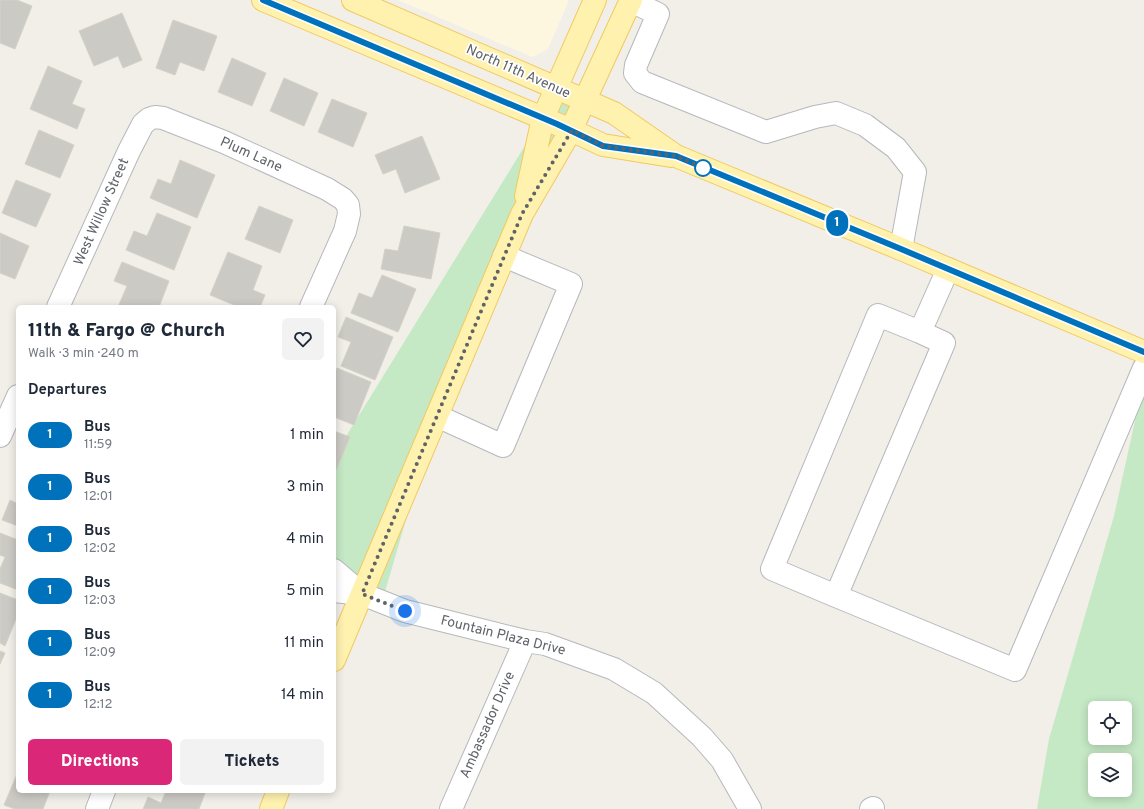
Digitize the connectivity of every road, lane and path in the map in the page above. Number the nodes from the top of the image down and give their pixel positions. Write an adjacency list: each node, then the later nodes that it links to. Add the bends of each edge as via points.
1 (263, 0): 7 (main road, North 11th Avenue)
2 (353, 0): 5 (main road, North 11th Avenue)
3 (595, 0): 5 (main road)
4 (631, 0): 6 (main road); 12 (street, via 658,14 636,65 635,73 642,82 766,132 836,113 865,125 896,148 915,172)
5 (556, 88): 6 (main road, North 11th Avenue); 7 (main road)
6 (585, 101): 9 (main road); 10 (main road, North 11th Avenue, via 614,113)
7 (542, 118): 9 (main road, North 11th Avenue); 11 (main road)
8 (150, 119): 15 (street, West Willow Street, via 144,124 129,151); 16 (street, Plum Lane, via 163,118 224,142 327,189 343,199 348,205 349,214 345,231)
9 (572, 130): 10 (main road, North 11th Avenue, via 603,146); 11 (main road)
10 (676, 156): 12 (main road, North 11th Avenue)
11 (522, 214): 13 (main road)
12 (901, 249): 14 (main road, North 11th Avenue)
13 (504, 256): 21 (main road); 21 (street, via 571,284 503,446)
14 (948, 269): 17 (street); 18 (main road, North 11th Avenue)
15 (59, 305)
16 (312, 305)
17 (920, 332): 26 (street, via 944,343); 26 (street, via 878,315 772,569)
18 (1144, 352)
19 (1144, 368): 26 (street, via 1015,670)
20 (16, 401): 22 (street)
21 (437, 416): 25 (main road)
22 (6, 426)
23 (336, 572): 25 (street, Fountain Plaza Drive)
24 (336, 592): 25 (street, Fountain Plaza Drive)
25 (362, 594): 27 (street, Fountain Plaza Drive, via 405,611); 28 (main road)
26 (836, 596)
27 (525, 641): 33 (street, Ambassador Drive); 34 (street, Fountain Plaza Drive, via 545,644 614,669 654,692 702,737 722,760)
28 (336, 655)
29 (103, 793): 31 (street)
30 (277, 793): 32 (main road)
31 (97, 809)
32 (271, 809)
33 (451, 809)
34 (750, 809)

